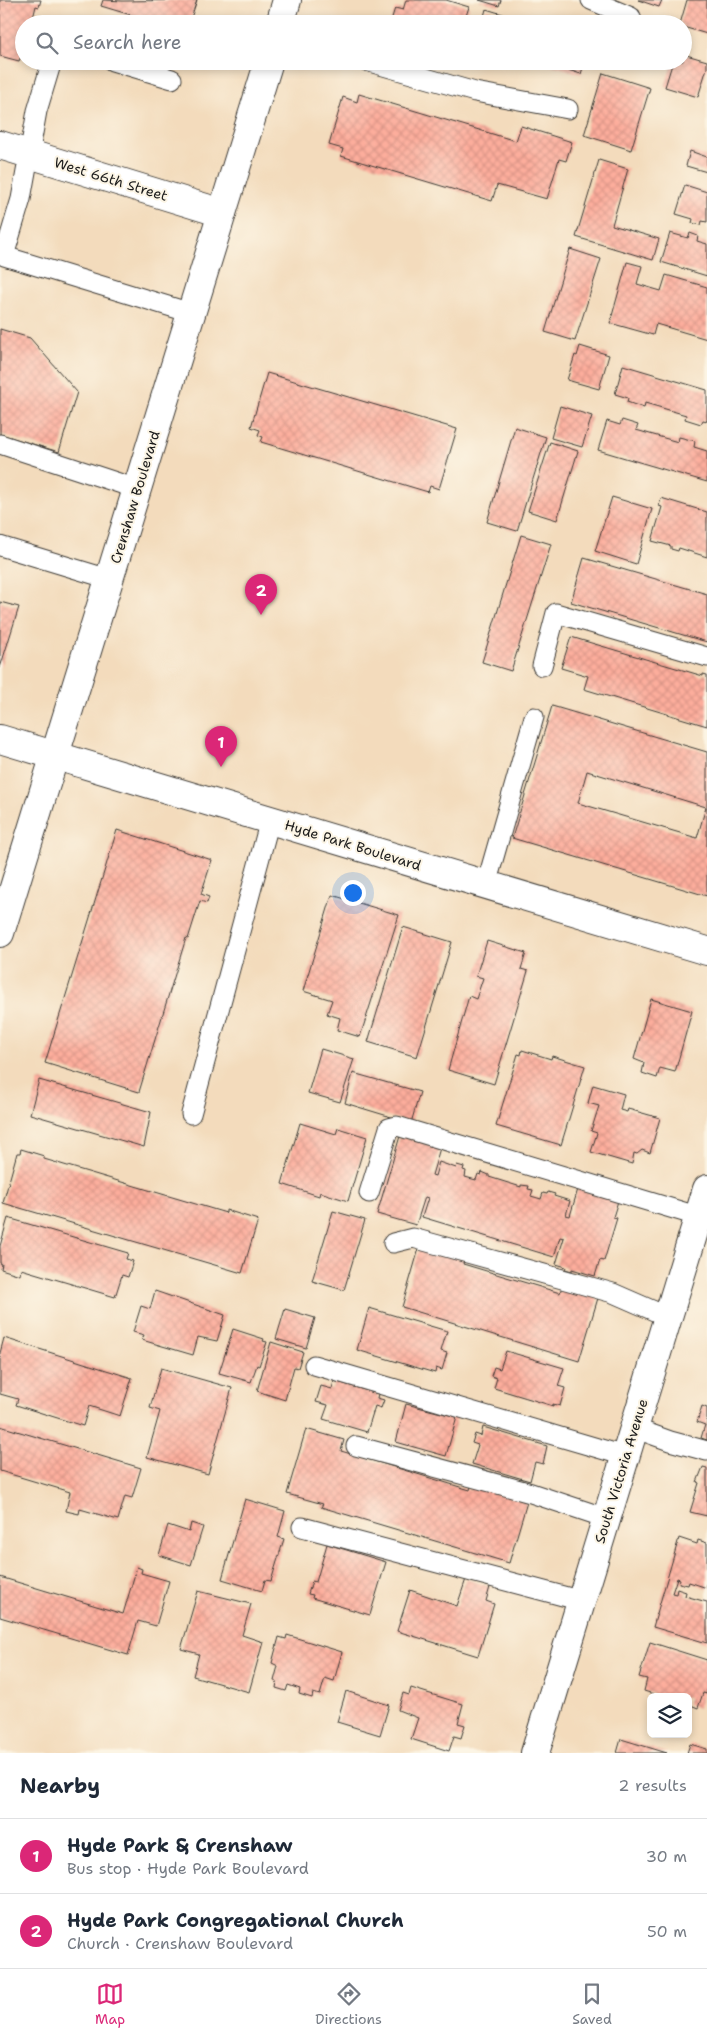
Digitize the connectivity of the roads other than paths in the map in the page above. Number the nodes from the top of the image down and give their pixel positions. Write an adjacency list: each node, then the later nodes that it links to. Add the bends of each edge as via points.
1 (287, 0): 3 (street)
2 (591, 0): 4 (lane)
3 (283, 15)
4 (626, 15)
5 (49, 70): 12 (lane)
6 (142, 70): 9 (lane)
7 (266, 70): 13 (street, Crenshaw Boulevard)
8 (398, 70): 10 (lane, via 475,92)
9 (172, 79)
10 (568, 110)
11 (0, 145): 12 (street, West 66th Street)
12 (29, 153): 13 (street, West 66th Street); 14 (lane, via 21,200 4,256)
13 (222, 213): 14 (street, Crenshaw Boulevard)
14 (192, 313): 16 (street, Crenshaw Boulevard)
15 (0, 444): 16 (lane)
16 (137, 489): 18 (street, Crenshaw Boulevard)
17 (0, 546): 18 (lane)
18 (109, 579): 23 (street, Crenshaw Boulevard)
19 (707, 657): 20 (lane, via 556,613)
20 (542, 666)
21 (534, 717): 25 (lane)
22 (0, 739): 23 (street, Hyde Park Boulevard)
23 (56, 755): 24 (street, Hyde Park Boulevard); 26 (street, Crenshaw Boulevard)
24 (270, 820): 25 (street, Hyde Park Boulevard); 28 (lane)
25 (486, 885): 27 (street, Hyde Park Boulevard)
26 (0, 934)
27 (707, 951)
28 (191, 1114)
29 (707, 1189): 31 (street, South Victoria Avenue)
30 (369, 1193): 31 (lane, via 389,1128 397,1126)
31 (703, 1218): 33 (street, South Victoria Avenue)
32 (393, 1244): 33 (lane, via 413,1238 613,1293)
33 (668, 1317): 35 (street, South Victoria Avenue)
34 (314, 1365): 38 (lane)
35 (634, 1428): 37 (lane); 38 (street, South Victoria Avenue)
36 (356, 1446): 39 (lane, via 531,1493)
37 (707, 1451)
38 (626, 1456): 39 (street, South Victoria Avenue)
39 (606, 1518): 41 (street, South Victoria Avenue)
40 (302, 1527): 41 (lane)
41 (582, 1601): 42 (street, South Victoria Avenue)
42 (535, 1753)

